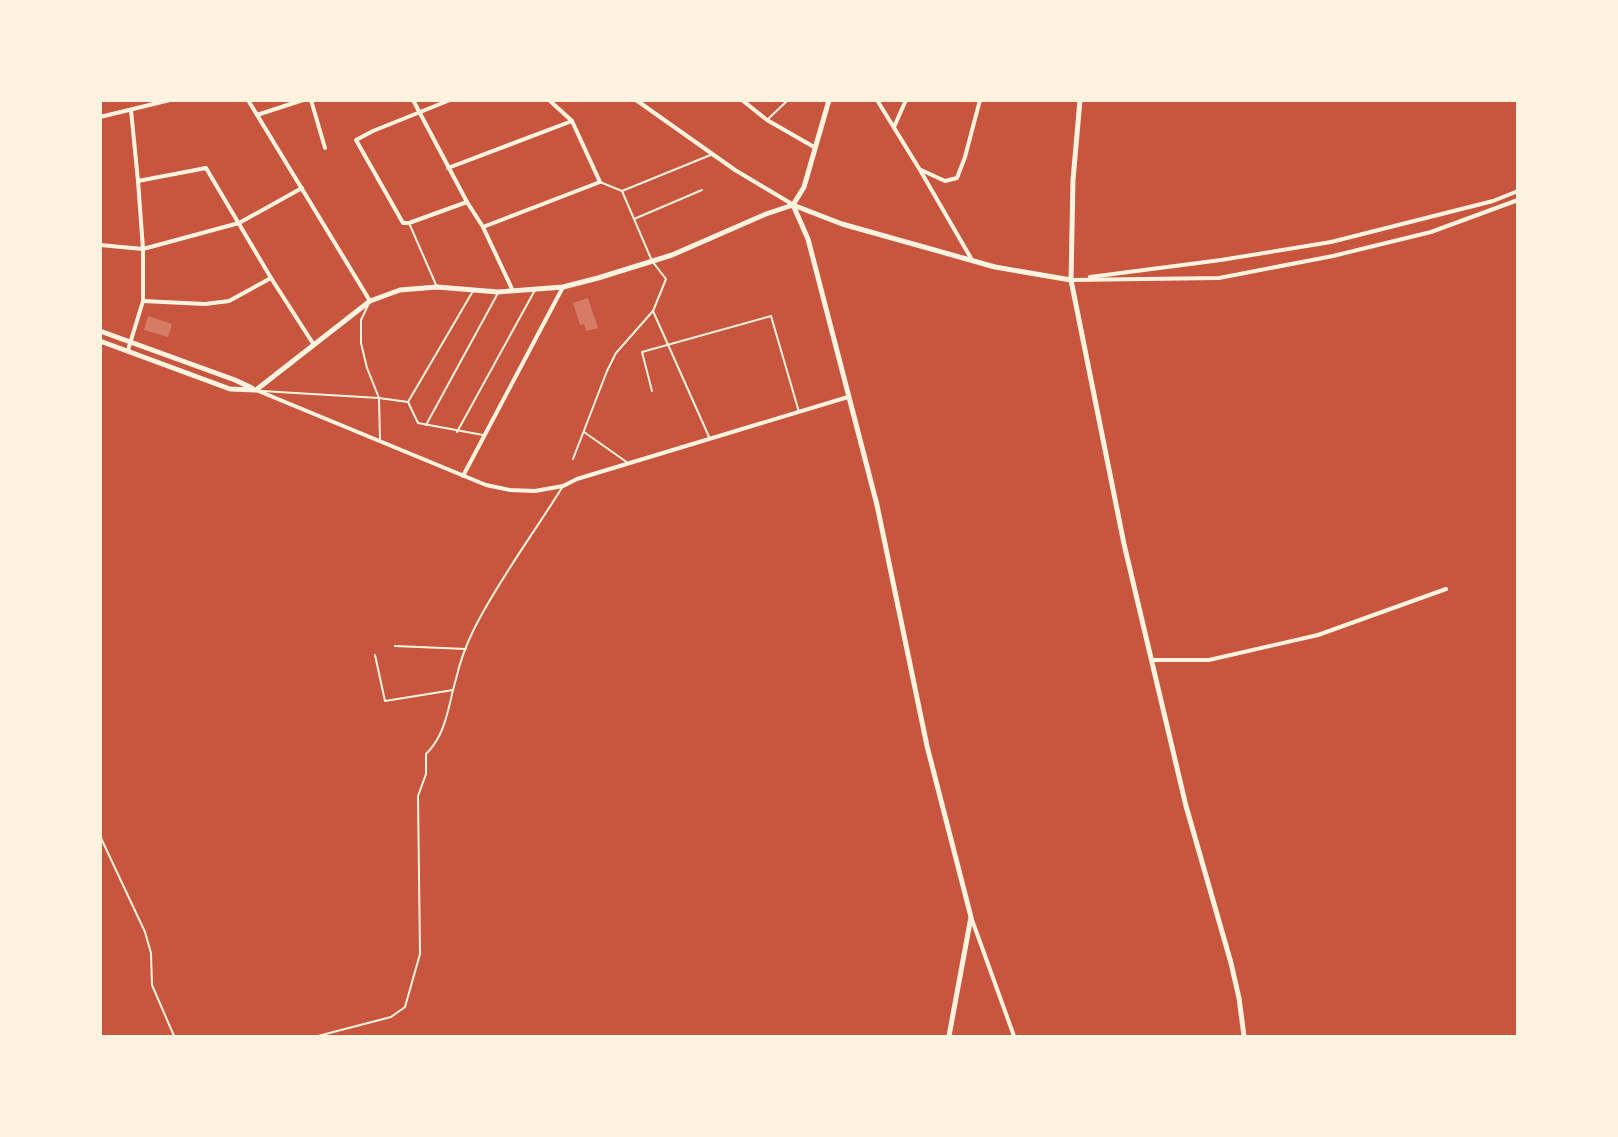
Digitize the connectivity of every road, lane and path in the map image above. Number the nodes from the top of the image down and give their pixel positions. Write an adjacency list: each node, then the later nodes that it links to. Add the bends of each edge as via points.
1 (170, 100): 16 (street)
2 (248, 100): 18 (street)
3 (303, 100): 18 (street)
4 (311, 100): 24 (street)
5 (413, 100): 17 (street)
6 (450, 100): 17 (street)
7 (549, 100): 21 (street)
8 (636, 100): 25 (street)
9 (742, 100): 20 (street)
10 (788, 100): 20 (lane)
11 (829, 100): 23 (main road)
12 (877, 100): 22 (street)
13 (906, 100): 22 (street)
14 (980, 100): 27 (street, via 957,178 945,181)
15 (1079, 101): 46 (main road)
16 (131, 111): 19 (street); 28 (street)
17 (420, 113): 26 (street); 39 (street, via 356,140 396,214)
18 (257, 115): 30 (street)
19 (100, 117)
20 (767, 120): 23 (street)
21 (572, 121): 26 (street); 29 (street)
22 (894, 127): 27 (street)
23 (814, 147): 36 (main road, via 804,187)
24 (325, 148)
25 (713, 154): 32 (lane); 36 (street)
26 (448, 168): 35 (street)
27 (921, 170): 44 (street)
28 (138, 181): 38 (street, via 206,168); 42 (street)
29 (600, 182): 32 (lane); 40 (street)
30 (302, 188): 38 (street); 54 (street)
31 (702, 190): 37 (lane)
32 (622, 191): 37 (lane)
33 (1518, 191): 46 (street, via 1493,201 1331,242)
34 (1518, 200): 46 (street, via 1431,232 1219,278)
35 (467, 202): 39 (street); 40 (street)
36 (793, 205): 43 (main road); 44 (main road, via 842,224); 64 (main road, via 808,239)
37 (634, 219): 43 (lane)
38 (239, 223): 42 (street); 45 (street)
39 (409, 224): 47 (lane)
40 (483, 226): 51 (street)
41 (100, 245): 42 (street)
42 (143, 249): 53 (street)
43 (652, 261): 48 (main road); 55 (lane, via 666,279)
44 (973, 261): 46 (main road)
45 (271, 278): 53 (street, via 230,301); 60 (street)
46 (1071, 280): 82 (main road, via 1120,526)
47 (437, 287): 50 (main road); 54 (main road, via 400,290)
48 (563, 287): 49 (main road); 71 (street)
49 (535, 290): 51 (main road); 69 (lane)
50 (473, 291): 52 (main road); 66 (lane)
51 (513, 291): 52 (main road)
52 (498, 292): 68 (lane)
53 (143, 301): 58 (street)
54 (370, 301): 60 (main road); 65 (lane, via 361,320 361,343)
55 (653, 311): 59 (lane); 70 (lane, via 616,353)
56 (100, 331): 58 (main road)
57 (100, 340): 61 (main road)
58 (132, 341): 61 (street); 62 (main road)
59 (667, 344): 63 (lane, via 642,352); 67 (lane, via 771,316); 72 (lane)
60 (314, 345): 62 (main road)
61 (128, 350): 62 (main road, via 230,388)
62 (256, 390): 65 (lane); 73 (street)
63 (652, 391)
64 (848, 397): 67 (street); 85 (main road, via 878,505 927,746)
65 (379, 398): 66 (lane); 73 (lane)
66 (408, 402): 68 (lane, via 418,423)
67 (799, 412): 72 (street)
68 (426, 425): 69 (lane)
69 (458, 432): 71 (lane)
70 (584, 432): 74 (lane); 75 (lane)
71 (484, 435): 76 (street)
72 (710, 439): 75 (street)
73 (380, 441): 76 (street)
74 (573, 459)
75 (629, 464): 77 (street)
76 (463, 476): 77 (street, via 510,490)
77 (563, 486): 80 (lane, via 493,595)
78 (1446, 590): 82 (street, via 1318,634 1209,660)
79 (395, 646): 80 (lane)
80 (466, 649): 83 (lane)
81 (375, 655): 83 (lane, via 385,701)
82 (1152, 660): 90 (main road, via 1191,825 1231,963)
83 (453, 690): 87 (lane, via 445,726 426,754 426,774 418,796 420,954 405,1007 391,1017)
84 (100, 836): 86 (lane, via 145,932 151,953 152,985)
85 (971, 917): 88 (main road); 89 (street)
86 (174, 1036)
87 (318, 1036)
88 (949, 1036)
89 (1014, 1036)
90 (1244, 1036)

